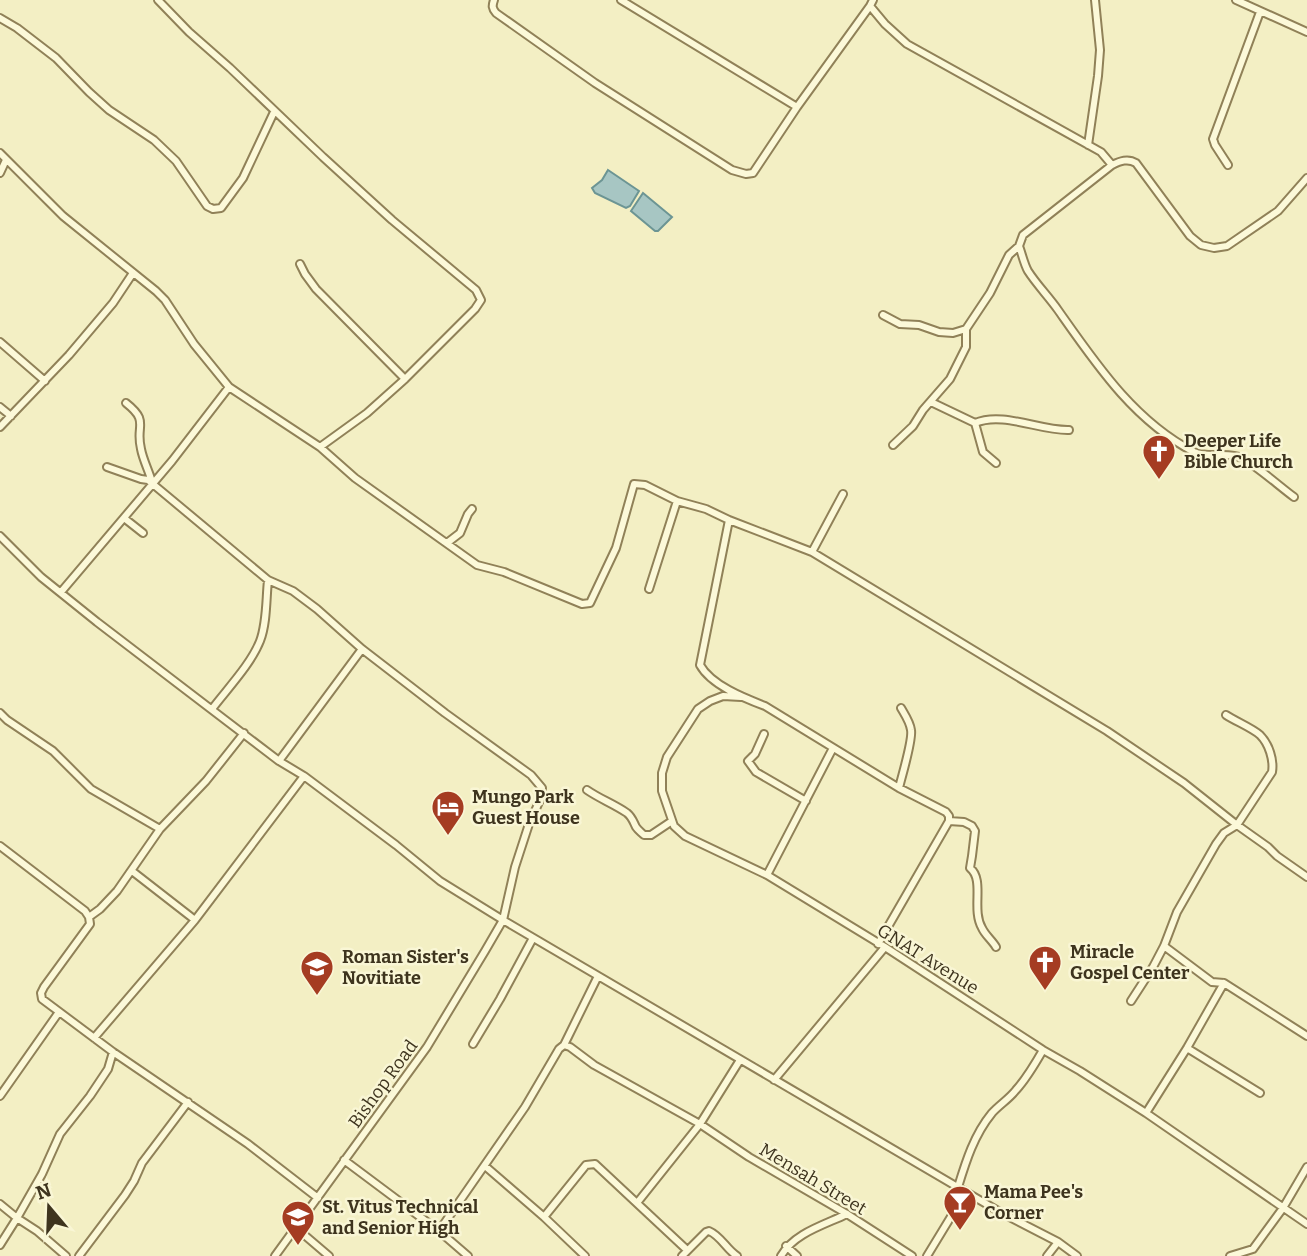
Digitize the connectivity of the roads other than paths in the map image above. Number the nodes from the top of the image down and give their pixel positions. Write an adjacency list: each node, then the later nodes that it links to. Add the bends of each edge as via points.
1 (158, 0): 12 (street)
2 (494, 0): 11 (street, via 493,9 507,21 732,170 753,173)
3 (621, 0): 6 (street)
4 (1095, 0): 13 (street, via 1100,50)
5 (1236, 0): 8 (street)
6 (631, 3): 11 (street)
7 (871, 3): 11 (street); 13 (street, via 907,44)
8 (1260, 12): 10 (street); 17 (street, via 1213,139)
9 (0, 18): 12 (street, via 56,58 108,110 154,140 213,209 221,208 243,178)
10 (1307, 32)
11 (797, 107)
12 (274, 112): 26 (street, via 476,290 481,300)
13 (1088, 145): 16 (street)
14 (0, 153): 15 (street)
15 (6, 159): 18 (street); 22 (street, via 63,216)
16 (1112, 165): 19 (street, via 1125,160 1136,163 1190,236 1214,248 1227,246 1278,211); 20 (street, via 1023,235)
17 (1228, 165)
18 (0, 173)
19 (1307, 178)
20 (1018, 246): 24 (street); 42 (street, via 1027,270 1124,399 1196,453 1240,457)
21 (300, 264): 26 (street, via 316,289)
22 (133, 273): 27 (street); 28 (street, via 165,300)
23 (883, 315): 24 (street, via 900,324 939,332)
24 (966, 329): 29 (street, via 967,347)
25 (0, 342): 27 (street)
26 (405, 379): 37 (street)
27 (45, 381): 32 (street)
28 (229, 387): 37 (street); 40 (street)
29 (931, 402): 33 (street); 36 (street)
30 (126, 403): 40 (street, via 141,418 140,446)
31 (0, 407): 32 (street)
32 (11, 416): 34 (street)
33 (975, 423): 35 (street, via 1000,420); 38 (street, via 983,452)
34 (0, 427)
35 (1069, 429)
36 (893, 445)
37 (320, 447): 49 (street, via 355,478)
38 (996, 463)
39 (107, 467): 40 (street)
40 (153, 484): 45 (street); 51 (street)
41 (843, 494): 50 (street)
42 (1294, 497)
43 (677, 501): 46 (street); 49 (street, via 634,484 616,548 586,604 478,565); 52 (street)
44 (472, 509): 49 (street, via 460,533)
45 (124, 518): 47 (street); 53 (street)
46 (729, 520): 50 (street); 55 (street, via 700,665 705,674)
47 (143, 533)
48 (0, 536): 53 (street)
49 (447, 543)
50 (812, 552): 70 (street, via 1107,731)
51 (268, 580): 54 (street, via 293,591); 57 (street, via 260,642)
52 (649, 589)
53 (61, 592): 57 (street)
54 (362, 649): 63 (street); 78 (street, Bishop Road, via 531,775 542,788 515,867)
55 (741, 697): 62 (street, via 765,706); 68 (street, via 723,696 698,709 667,758 662,791)
56 (901, 708): 65 (street, via 911,740)
57 (212, 709): 60 (street)
58 (0, 713): 71 (street, via 53,751 91,789)
59 (1226, 715): 70 (street, via 1260,736 1273,765)
60 (244, 733): 63 (street); 71 (street)
61 (764, 734): 67 (street, via 748,761 756,772)
62 (834, 748): 65 (street); 67 (street)
63 (279, 761): 64 (street)
64 (304, 776): 77 (street); 78 (street, via 440,881)
65 (899, 788): 69 (street, via 946,811)
66 (587, 790): 68 (street, via 627,813 643,835)
67 (806, 801): 74 (street)
68 (672, 821): 74 (street, GNAT Avenue, via 685,836)
69 (949, 821): 80 (street); 82 (street, via 964,822 975,831 970,868 978,886 976,914)
70 (1237, 825): 75 (street); 81 (street, via 1216,845 1177,912)
71 (160, 830): 73 (street)
72 (0, 846): 76 (street)
73 (132, 871): 76 (street); 77 (street)
74 (767, 875): 80 (street, GNAT Avenue)
75 (1307, 877)
76 (89, 917): 86 (street, via 90,924 41,993)
77 (195, 920): 88 (street)
78 (503, 920): 79 (street); 101 (street, Bishop Road, via 427,1047)
79 (533, 938): 83 (street); 89 (street)
80 (881, 945): 92 (street, GNAT Avenue); 95 (street)
81 (1164, 946): 84 (street, via 1212,982); 85 (street)
82 (996, 947)
83 (598, 976): 90 (street); 94 (street)
84 (1224, 982): 87 (street); 91 (street)
85 (1131, 1001)
86 (59, 1012): 88 (street); 97 (street)
87 (1307, 1036)
88 (94, 1038): 93 (street)
89 (472, 1044)
90 (564, 1045): 100 (street, Mensah Street); 102 (street)
91 (1187, 1048): 96 (street); 99 (street)
92 (1043, 1049): 99 (street, GNAT Avenue); 104 (street, via 1027,1077 978,1133)
93 (113, 1052): 98 (street); 112 (street, via 108,1069 60,1134)
94 (740, 1060): 95 (street); 100 (street)
95 (774, 1080): 104 (street)
96 (1259, 1093)
97 (0, 1096)
98 (188, 1102): 106 (street); 121 (street)
99 (1146, 1113): 109 (street, GNAT Avenue)
100 (700, 1124): 107 (street); 110 (street, Mensah Street)
101 (344, 1160): 106 (street, Bishop Road); 115 (street)
102 (485, 1166): 111 (street); 115 (street)
103 (1307, 1167): 109 (street)
104 (958, 1187): 105 (street)
105 (966, 1192): 116 (street); 130 (street)
106 (318, 1198): 114 (street, Bishop Road)
107 (637, 1203): 111 (street, via 591,1163); 119 (street)
108 (0, 1204): 112 (street)
109 (1283, 1208): 113 (street, GNAT Avenue); 133 (street, via 1253,1249)
110 (847, 1214): 118 (street); 129 (street, Mensah Street)
111 (544, 1217): 125 (street)
112 (17, 1218): 117 (street); 120 (street)
113 (1307, 1224)
114 (295, 1227): 122 (street, Bishop Road); 123 (street)
115 (439, 1231): 124 (street)
116 (1058, 1242): 131 (street); 132 (street)
117 (0, 1245)
118 (786, 1246): 127 (street); 128 (street)
119 (685, 1253): 126 (street, via 709,1231)
120 (66, 1256)
121 (79, 1256)
122 (275, 1256)
123 (329, 1256)
124 (467, 1256)
125 (585, 1256)
126 (737, 1256)
127 (780, 1256)
128 (797, 1256)
129 (912, 1256)
130 (927, 1256)
131 (1047, 1256)
132 (1077, 1256)
133 (1230, 1256)

